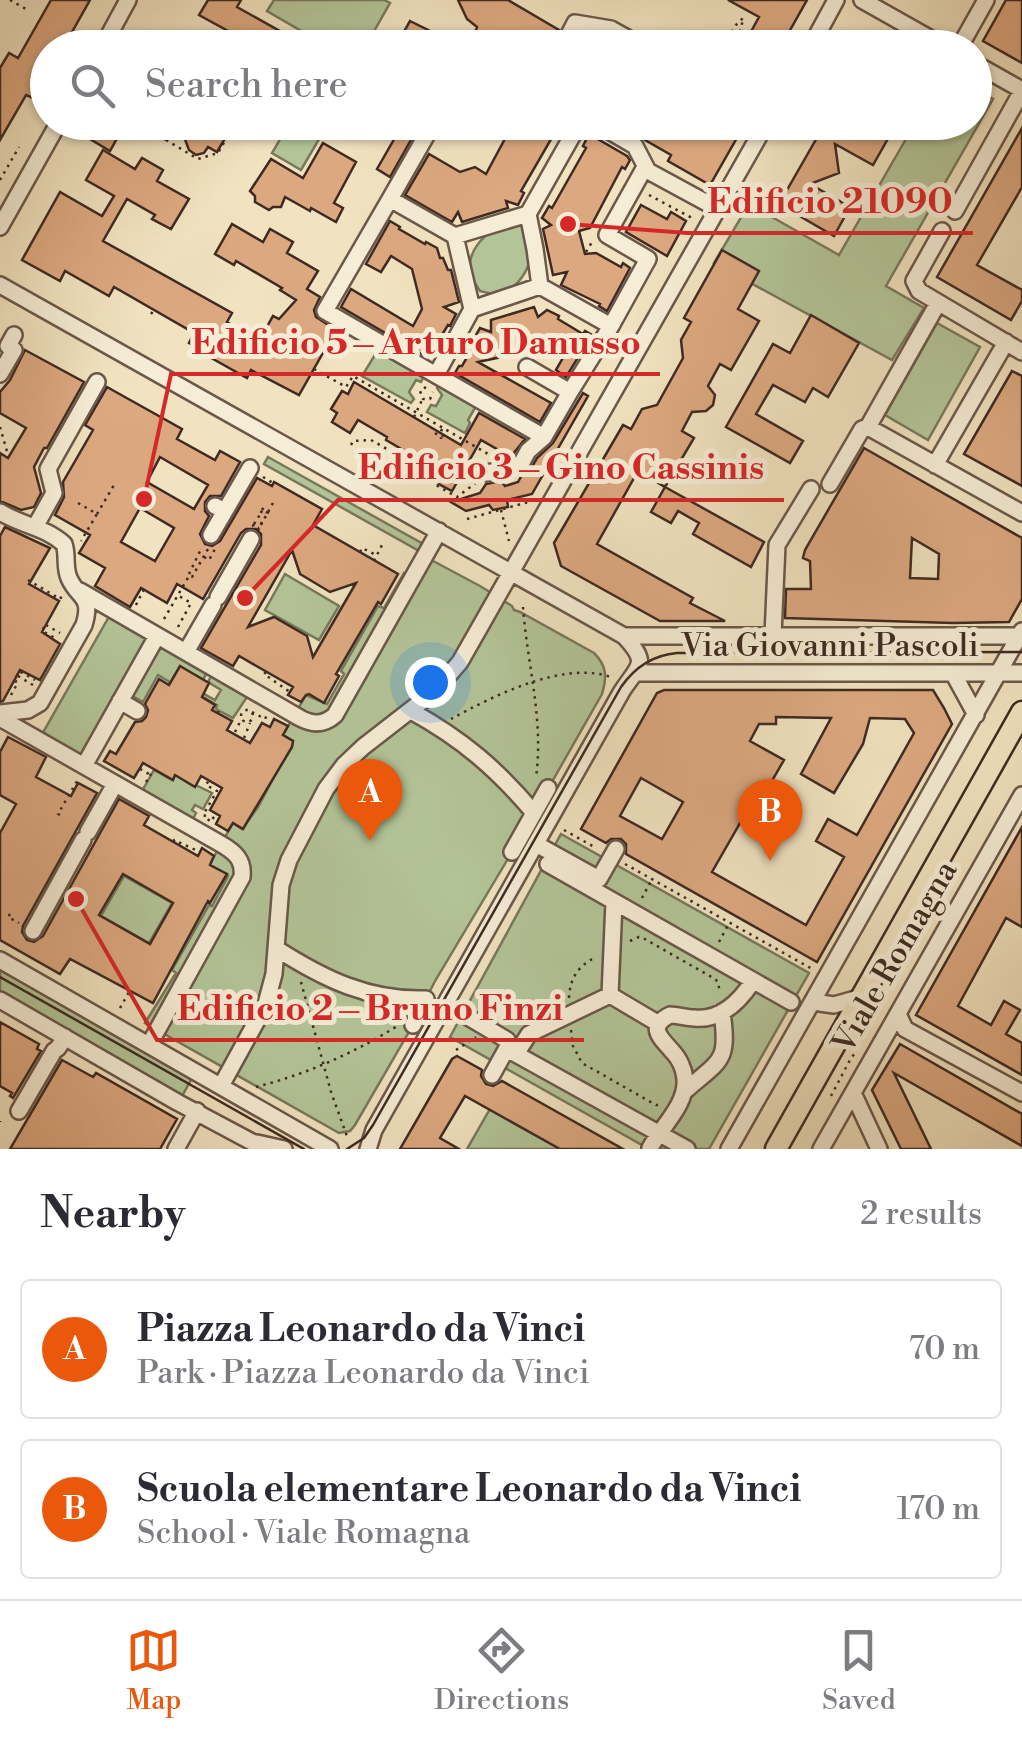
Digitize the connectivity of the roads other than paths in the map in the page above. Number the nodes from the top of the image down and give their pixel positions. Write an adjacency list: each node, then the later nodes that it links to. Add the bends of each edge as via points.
1 (128, 0): 5 (street)
2 (836, 0): 8 (street)
3 (862, 0): 9 (street)
4 (986, 0): 10 (street)
5 (112, 30)
6 (572, 30): 7 (street, via 575,24)
7 (613, 30)
8 (820, 30)
9 (915, 30)
10 (969, 30)
11 (992, 73): 12 (street)
12 (1022, 90): 21 (street)
13 (49, 140): 23 (street)
14 (424, 140): 19 (street)
15 (570, 140): 22 (street)
16 (625, 140): 18 (street)
17 (757, 140): 20 (street)
18 (645, 166): 20 (street); 30 (street, via 607,235 648,259)
19 (390, 199): 25 (street); 36 (street, via 325,312)
20 (718, 209): 52 (street)
21 (955, 211)
22 (528, 214): 25 (street); 27 (street)
23 (0, 227)
24 (942, 231): 28 (street, via 914,281)
25 (455, 236): 29 (street)
26 (0, 285): 50 (street)
27 (540, 286): 29 (street); 30 (street)
28 (938, 303): 32 (street); 39 (street)
29 (472, 309): 36 (street)
30 (611, 326): 38 (street)
31 (14, 335): 35 (street, via 8,346 14,350)
32 (1006, 342): 33 (street); 41 (street)
33 (1022, 352)
34 (527, 367): 38 (street)
35 (0, 374)
36 (436, 375): 40 (street)
37 (98, 382): 48 (street, via 48,470 54,493)
38 (570, 392): 40 (street)
39 (868, 426): 41 (street); 44 (street)
40 (544, 437): 43 (street, via 520,464)
41 (936, 464): 46 (street)
42 (250, 468): 51 (street, via 220,508)
43 (488, 473)
44 (830, 484)
45 (811, 489): 55 (street, Via Giovanni Pascoli, via 777,545)
46 (1022, 513)
47 (7, 516): 48 (street)
48 (35, 527): 53 (street, via 64,544 66,572)
49 (256, 529): 58 (street)
50 (439, 531): 52 (street); 58 (street, via 335,715 318,724)
51 (210, 542)
52 (512, 574): 56 (street); 66 (street, via 460,662)
53 (75, 586): 57 (street); 64 (street, via 86,603 86,620 40,703)
54 (1021, 634): 55 (street, Via Giovanni Pascoli); 61 (street, Viale Romagna)
55 (773, 635): 56 (street, Via Giovanni Pascoli)
56 (624, 636): 59 (street, via 638,656)
57 (160, 638): 58 (street); 63 (street)
58 (186, 652)
59 (638, 673): 60 (street, Via Giovanni Pascoli); 74 (street)
60 (953, 673): 61 (street, Via Giovanni Pascoli); 68 (street)
61 (999, 673): 62 (street, Via Giovanni Pascoli); 68 (street, Viale Romagna)
62 (1022, 673)
63 (120, 701): 65 (street); 69 (street)
64 (3, 711): 69 (street)
65 (137, 711)
66 (412, 711): 73 (street, via 445,723); 80 (street, via 344,766 301,834 281,885)
67 (1022, 712): 84 (main road, Viale Romagna)
68 (976, 714): 87 (street, Viale Romagna)
69 (82, 769): 70 (street)
70 (115, 784): 79 (street); 94 (street, via 221,844 242,863 242,877)
71 (542, 788): 73 (street)
72 (1022, 795): 90 (street, Viale Romagna)
73 (531, 809): 75 (street)
74 (536, 844): 76 (street, via 599,879); 88 (street)
75 (512, 852)
76 (614, 853)
77 (548, 864): 78 (street)
78 (614, 902): 82 (street); 83 (street)
79 (26, 927)
80 (277, 949): 91 (street, via 303,974 354,990 426,999 413,1024); 97 (street, via 266,1004)
81 (0, 960): 94 (street)
82 (753, 981): 86 (street); 89 (street)
83 (610, 995): 92 (street); 95 (street, via 529,1034)
84 (862, 996): 87 (street, Viale Romagna, via 834,1005); 113 (main road, Viale Romagna)
85 (0, 1000): 93 (street)
86 (791, 1002)
87 (813, 1002): 112 (street, Viale Romagna)
88 (446, 1004): 95 (street, via 507,1040); 103 (street)
89 (722, 1012): 92 (street, via 700,1019 670,1015); 98 (street, via 722,1057)
90 (898, 1014): 99 (street, Viale Romagna); 100 (street, via 906,1029)
91 (410, 1019)
92 (659, 1024): 98 (street, via 659,1037 682,1067)
93 (65, 1037): 101 (street); 102 (street)
94 (148, 1045): 97 (street)
95 (511, 1051): 96 (street); 104 (street, via 540,1077)
96 (492, 1075)
97 (221, 1086): 109 (street)
98 (684, 1091): 104 (street)
99 (853, 1093): 114 (street, Viale Romagna); 115 (street)
100 (1022, 1094)
101 (20, 1111)
102 (197, 1111): 106 (street); 107 (street)
103 (374, 1130): 105 (street); 110 (street)
104 (654, 1140): 111 (street)
105 (351, 1144)
106 (259, 1146): 108 (street)
107 (176, 1149)
108 (284, 1149)
109 (330, 1149)
110 (368, 1149)
111 (687, 1149)
112 (729, 1149)
113 (776, 1149)
114 (821, 1149)
115 (879, 1149)

